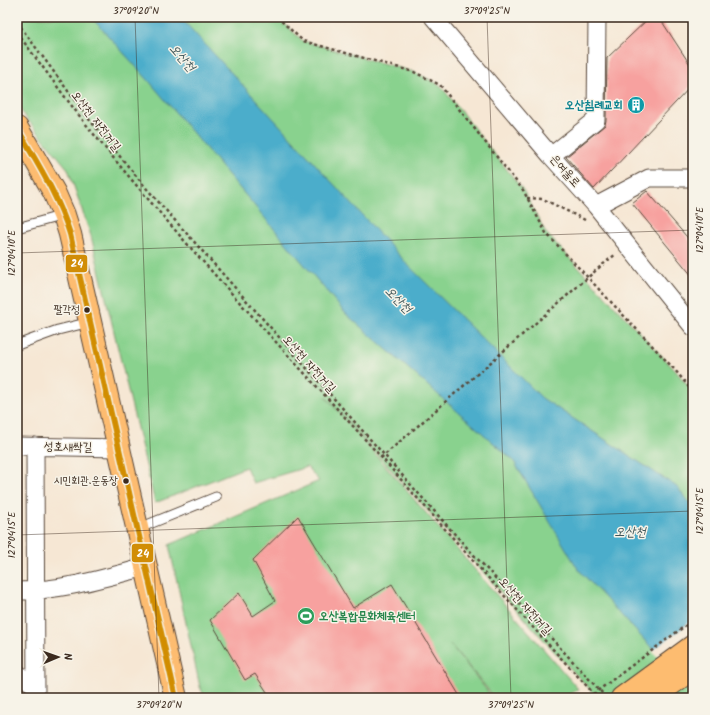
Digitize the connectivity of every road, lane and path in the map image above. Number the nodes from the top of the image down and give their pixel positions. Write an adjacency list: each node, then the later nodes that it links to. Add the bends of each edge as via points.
1 (277, 17): 9 (path, via 303,41 414,72 440,85)
2 (433, 17): 7 (street, 은여울로)
3 (597, 17): 7 (street, via 596,120)
4 (17, 22): 23 (path, via 88,118 147,189)
5 (17, 33): 24 (path, 오산천 자전거길, via 105,148 174,229)
6 (18, 132): 11 (main road, via 54,192)
7 (551, 156): 10 (street, 은여울로)
8 (693, 178): 10 (street, via 649,178)
9 (527, 198): 12 (path, via 543,199); 15 (path, via 546,233)
10 (596, 206): 17 (street, 은여울로)
11 (64, 214): 13 (lane); 16 (main road)
12 (591, 223)
13 (17, 228)
14 (601, 266): 15 (path)
15 (588, 277): 19 (path); 23 (path)
16 (90, 322): 18 (lane); 22 (main road)
17 (693, 327)
18 (17, 344)
19 (693, 392)
20 (17, 446): 21 (street, 성호새싹길)
21 (35, 446): 22 (street, 성호새싹길); 29 (street)
22 (119, 448): 26 (main road)
23 (385, 454): 24 (path); 38 (path, via 460,540)
24 (382, 458): 37 (path, 오산천 자전거길)
25 (216, 497): 26 (lane)
26 (138, 529): 27 (main road)
27 (146, 567): 29 (street, via 66,587); 35 (main road)
28 (17, 591): 29 (street)
29 (35, 591): 34 (street)
30 (693, 620): 36 (path, bridge)
31 (693, 646): 39 (main road)
32 (693, 668): 40 (main road)
33 (17, 673): 34 (street)
34 (36, 692)
35 (176, 698)
36 (588, 698)
37 (598, 698)
38 (607, 698)
39 (622, 698)
40 (652, 698)

